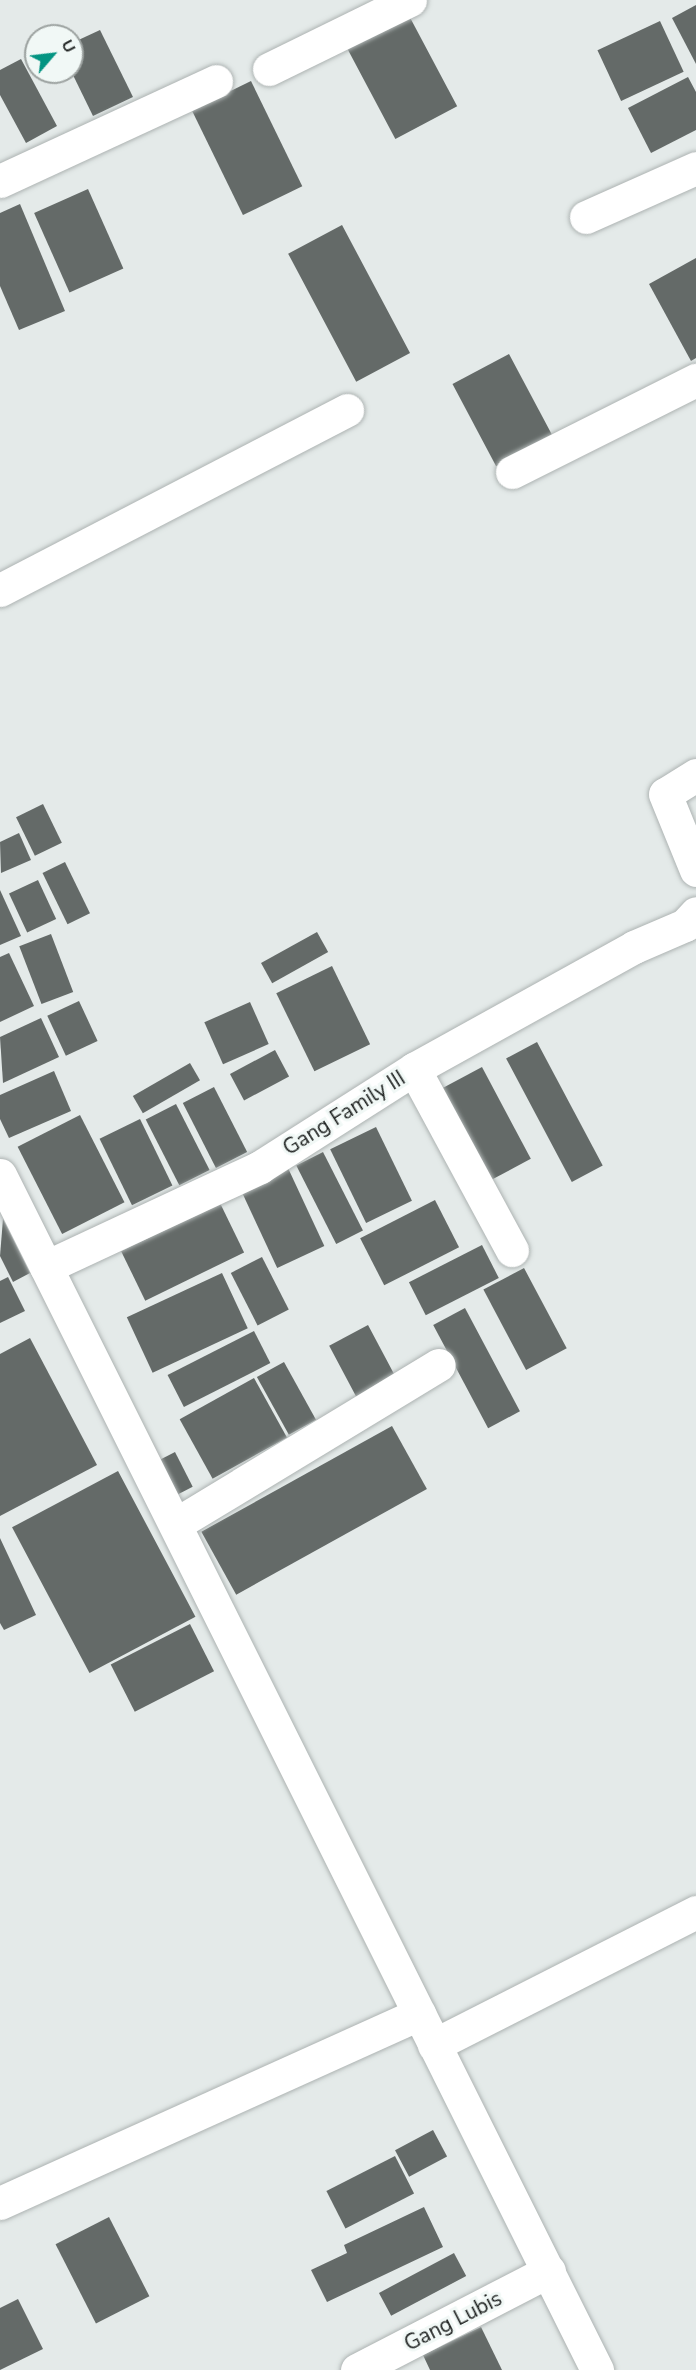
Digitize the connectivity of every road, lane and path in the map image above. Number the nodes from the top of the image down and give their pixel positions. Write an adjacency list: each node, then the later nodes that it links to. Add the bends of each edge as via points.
1 (410, 0): 2 (street)
2 (269, 69)
3 (216, 81): 5 (street)
4 (696, 168): 6 (street)
5 (0, 181)
6 (586, 217)
7 (696, 380): 9 (street)
8 (347, 410): 10 (street)
9 (512, 472)
10 (0, 590)
11 (696, 775): 12 (street, via 664,794)
12 (696, 870)
13 (696, 913): 14 (street, Gang Family III, via 685,925 634,947)
14 (414, 1069): 16 (street); 17 (street, Gang Family III, via 260,1167)
15 (0, 1175): 17 (street)
16 (512, 1250)
17 (46, 1267): 19 (street)
18 (439, 1365): 19 (street)
19 (176, 1524): 21 (street)
20 (696, 1912): 22 (street)
21 (419, 2014): 22 (street); 23 (street)
22 (434, 2045): 24 (street)
23 (0, 2203)
24 (549, 2271): 25 (street, Gang Lubis); 26 (street)
25 (357, 2370)
26 (597, 2370)

